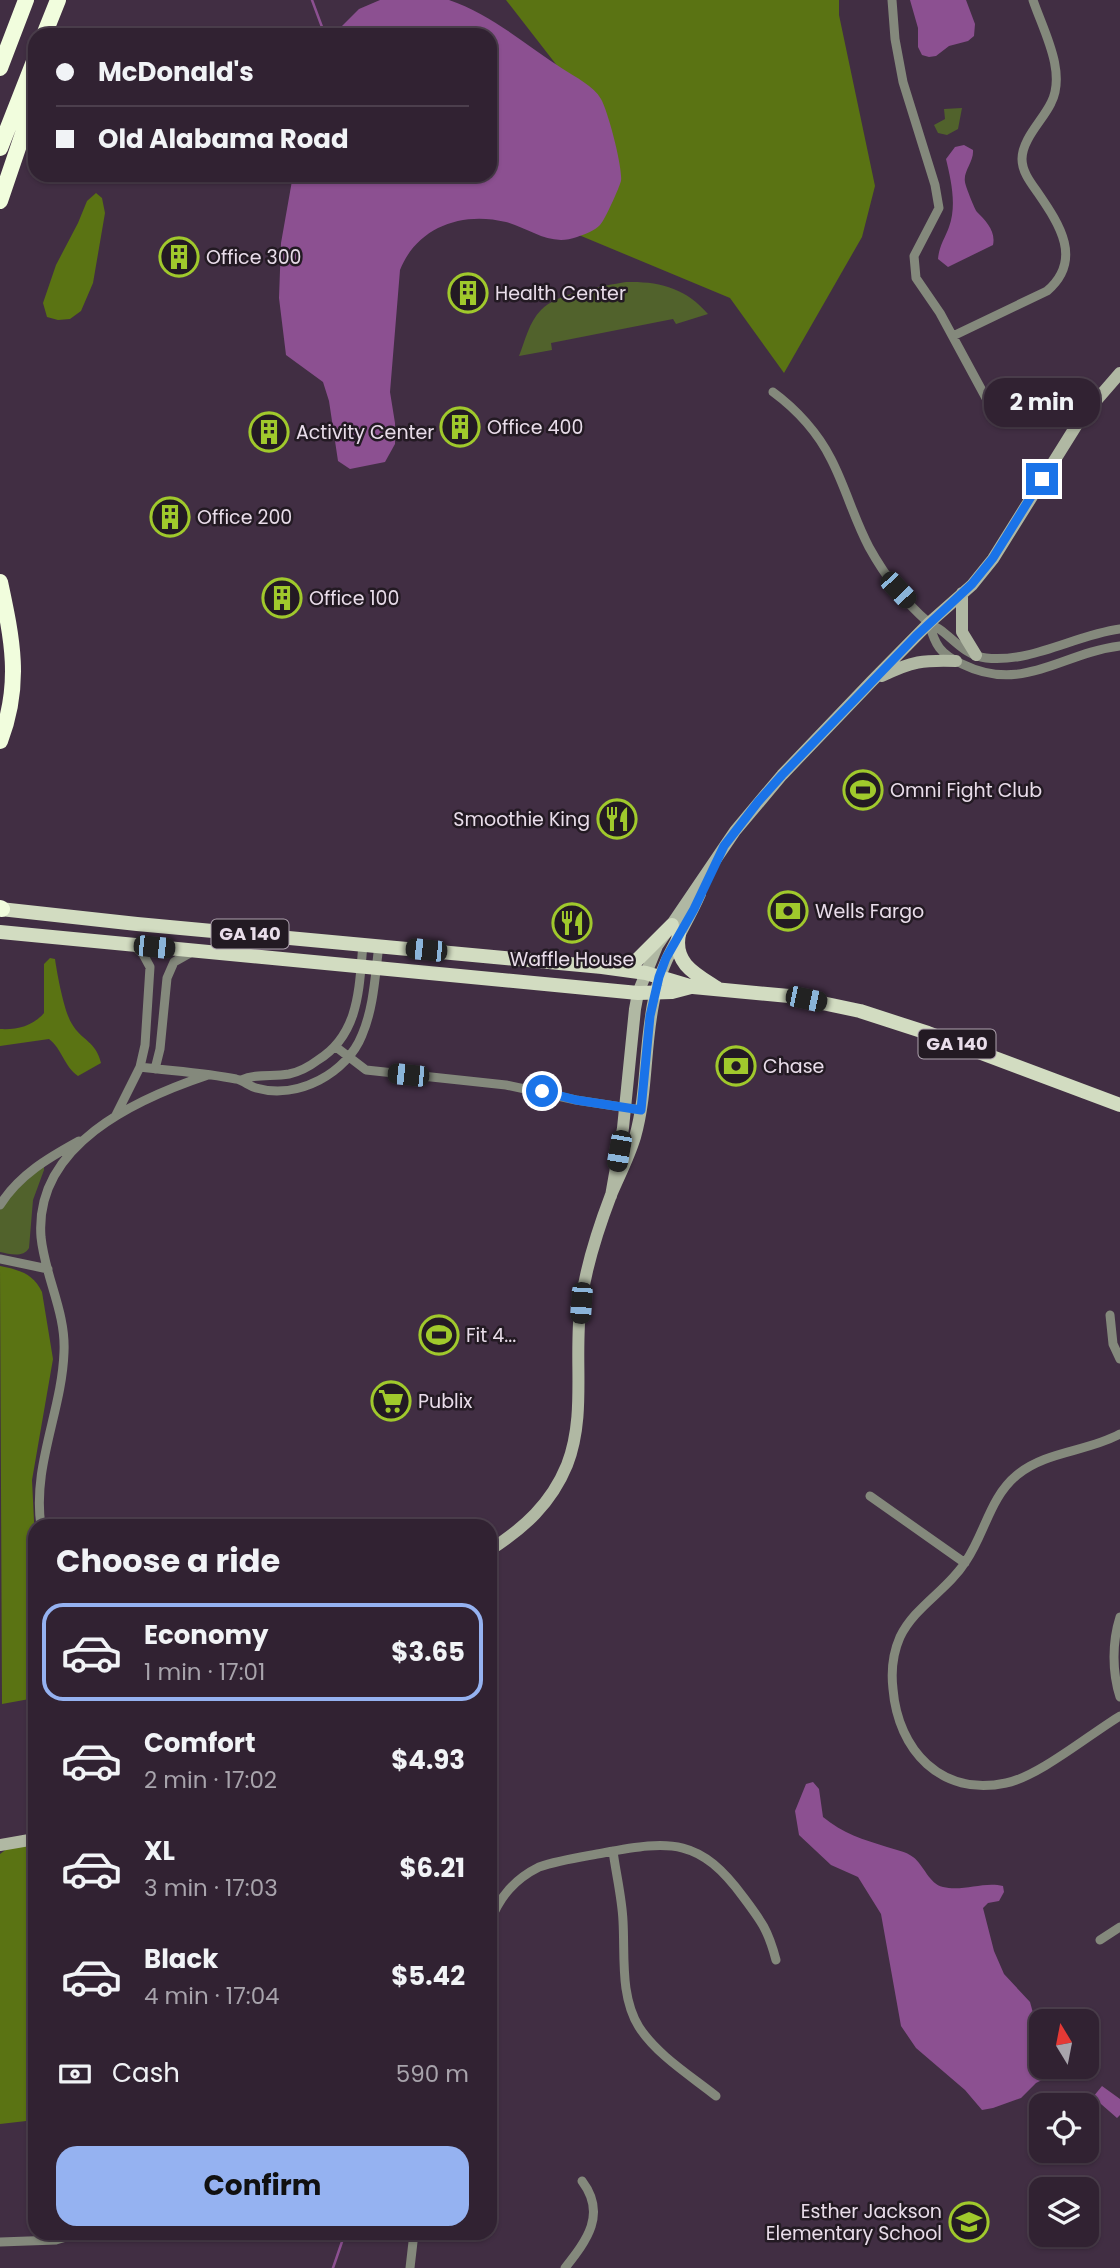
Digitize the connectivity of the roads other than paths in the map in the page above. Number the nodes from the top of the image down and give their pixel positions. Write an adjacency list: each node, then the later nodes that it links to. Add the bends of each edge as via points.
1 (26, 0): 8 (highway)
2 (58, 0): 6 (highway)
3 (68, 0): 7 (highway)
4 (892, 0): 13 (street, via 903,82 939,208 914,256 914,268)
5 (1034, 0): 13 (street, via 1056,82 1052,102 1023,149 1023,167 1063,237 1067,264 1047,291)
6 (47, 28)
7 (58, 28)
8 (0, 68)
9 (28, 76): 11 (highway)
10 (28, 119): 12 (highway)
11 (0, 148)
12 (0, 201)
13 (953, 336): 16 (street, via 986,398 1042,390 1053,393)
14 (1120, 373): 16 (main road)
15 (773, 392): 19 (street, via 798,413 831,458 869,547 898,590)
16 (1081, 418): 18 (main road, via 993,558)
17 (0, 582): 25 (highway, via 14,658 10,710)
18 (962, 593): 19 (main road); 22 (main road, via 962,632)
19 (929, 623): 22 (street); 23 (street, via 935,644); 24 (main road)
20 (1120, 629): 22 (street, via 1020,657)
21 (1120, 646): 23 (street, via 1011,677 978,672)
22 (976, 655)
23 (956, 662): 24 (main road, via 923,660)
24 (873, 681): 27 (main road, via 758,802 718,856 694,909)
25 (0, 741)
26 (1, 909): 29 (main road, GA 140)
27 (676, 929): 34 (main road); 35 (main road, via 666,958); 37 (main road, via 681,961)
28 (0, 932): 30 (main road, GA 140)
29 (363, 944): 31 (main road, GA 140); 33 (street)
30 (132, 945): 32 (main road, GA 140); 42 (street, via 148,960 151,975)
31 (379, 945): 33 (street); 34 (main road, GA 140)
32 (196, 951): 33 (main road, GA 140); 43 (street, via 181,956 169,969)
33 (368, 967): 38 (main road, GA 140); 40 (street, via 354,1015); 41 (street, via 368,1019)
34 (618, 969): 35 (main road, GA 140)
35 (653, 975): 36 (main road, GA 140); 38 (main road); 39 (main road)
36 (693, 987): 37 (main road, GA 140); 39 (main road, GA 140)
37 (718, 989): 46 (main road, GA 140, via 806,999 881,1017)
38 (638, 993): 39 (main road, GA 140); 47 (main road)
39 (655, 993): 48 (main road)
40 (336, 1047): 41 (street); 45 (street, via 289,1074)
41 (349, 1059): 45 (street, via 323,1078 294,1088 256,1088); 47 (street, via 366,1070 508,1085)
42 (140, 1067): 43 (street); 49 (street)
43 (155, 1069): 44 (street)
44 (208, 1075): 45 (street); 49 (street)
45 (241, 1080)
46 (1120, 1105)
47 (626, 1108): 48 (street); 51 (main road)
48 (641, 1110): 51 (main road, via 632,1149)
49 (116, 1115): 50 (street)
50 (89, 1135): 52 (street, via 37,1165); 54 (street, via 59,1168 47,1192 41,1238)
51 (611, 1196): 60 (main road, via 581,1303 576,1426 568,1462 539,1512)
52 (0, 1205)
53 (0, 1259): 54 (street)
54 (48, 1269): 59 (street, via 62,1315 64,1354 40,1476)
55 (1110, 1315): 56 (street, via 1113,1344)
56 (1120, 1359)
57 (1120, 1434): 61 (street, via 1042,1460 1016,1475 997,1499)
58 (870, 1496): 61 (street)
59 (40, 1519)
60 (497, 1545)
61 (965, 1563): 64 (street, via 910,1620 894,1656 897,1720 924,1763 963,1783 1008,1783 1032,1773)
62 (1120, 1617): 63 (street, via 1114,1661)
63 (1120, 1697)
64 (1120, 1716)
65 (28, 1840): 66 (main road)
66 (0, 1845)
67 (613, 1851): 68 (street, via 528,1872); 71 (street, via 674,1845 715,1863 769,1931); 72 (street, via 631,2012 653,2045)
68 (497, 1907)
69 (1120, 1927): 70 (street)
70 (1100, 1940)
71 (776, 1959)
72 (716, 2096)
73 (582, 2181): 78 (street, via 594,2204 593,2218 588,2235)
74 (56, 2240): 76 (street)
75 (413, 2240): 77 (street)
76 (0, 2242)
77 (410, 2268)
78 (565, 2268)

